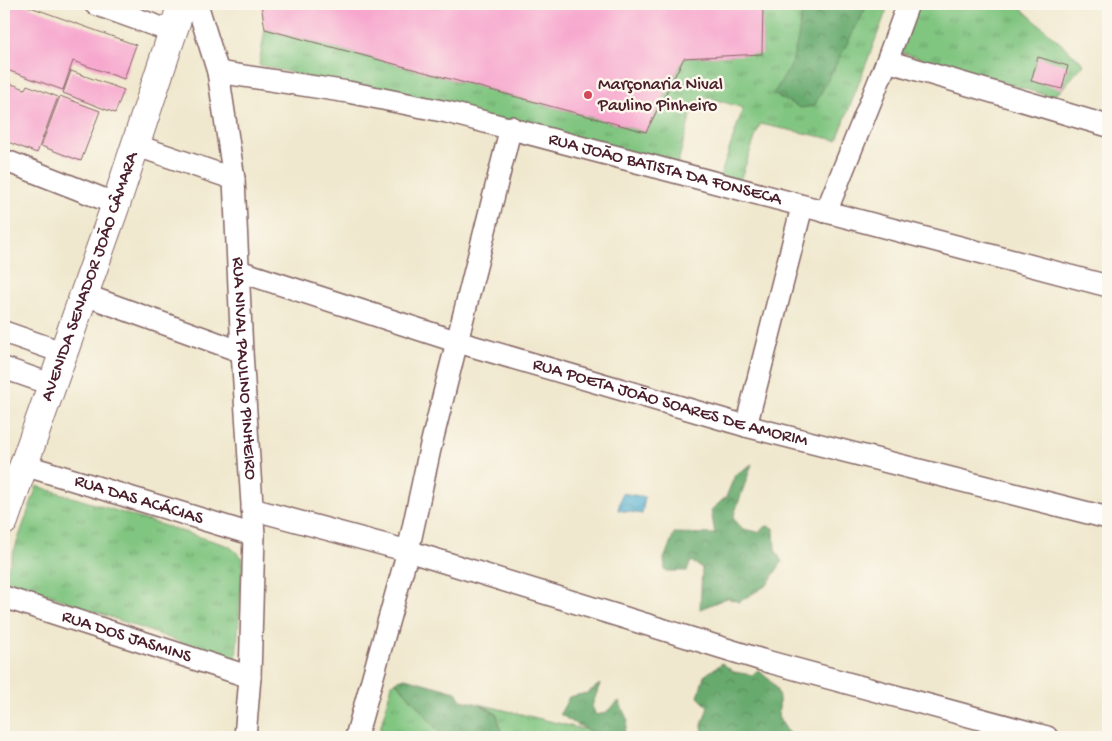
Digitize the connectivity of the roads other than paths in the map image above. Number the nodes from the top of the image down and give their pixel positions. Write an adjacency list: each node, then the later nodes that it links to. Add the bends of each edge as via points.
1 (95, 4): 5 (street)
2 (182, 4): 5 (main road, AVENIDA SENADOR JOÃO CÂMARA)
3 (197, 4): 7 (street, RUA NIVAL PAULINO PINHEIRO)
4 (908, 4): 6 (street)
5 (173, 32): 10 (main road, AVENIDA SENADOR JOÃO CÂMARA)
6 (887, 62): 8 (street); 15 (street)
7 (218, 72): 9 (street, RUA JOÃO BATISTA DA FONSECA, via 348,92); 12 (street, RUA NIVAL PAULINO PINHEIRO)
8 (1108, 126)
9 (511, 127): 14 (street, RUA JOÃO BATISTA DA FONSECA); 20 (street)
10 (135, 146): 12 (street); 13 (main road, AVENIDA SENADOR JOÃO CÂMARA)
11 (4, 160): 13 (street)
12 (234, 179): 16 (street, RUA NIVAL PAULINO PINHEIRO)
13 (116, 204): 18 (main road, AVENIDA SENADOR JOÃO CÂMARA)
14 (802, 207): 15 (street, RUA JOÃO BATISTA DA FONSECA); 25 (street)
15 (826, 212): 17 (street, RUA JOÃO BATISTA DA FONSECA)
16 (238, 272): 20 (street, RUA POETA JOÃO SOARES DE AMORIM); 21 (street, RUA NIVAL PAULINO PINHEIRO)
17 (1108, 286)
18 (85, 295): 21 (street); 22 (main road, AVENIDA SENADOR JOÃO CÂMARA)
19 (4, 332): 22 (street)
20 (458, 342): 25 (street, RUA POETA JOÃO SOARES DE AMORIM); 31 (street)
21 (242, 352): 27 (street, RUA NIVAL PAULINO PINHEIRO)
22 (64, 353): 24 (main road, AVENIDA SENADOR JOÃO CÂMARA)
23 (4, 368): 24 (street)
24 (53, 385): 26 (main road, AVENIDA SENADOR JOÃO CÂMARA)
25 (746, 426): 28 (street, RUA POETA JOÃO SOARES DE AMORIM)
26 (24, 465): 29 (main road, AVENIDA SENADOR JOÃO CÂMARA); 30 (street, RUA DAS ACÁCIAS)
27 (252, 509): 30 (street, RUA NIVAL PAULINO PINHEIRO); 31 (street)
28 (1108, 518)
29 (4, 521)
30 (254, 535): 33 (street, RUA NIVAL PAULINO PINHEIRO)
31 (408, 551): 35 (street); 36 (street, via 762,660)
32 (4, 597): 33 (street, RUA DOS JASMINS)
33 (250, 677): 34 (street, RUA NIVAL PAULINO PINHEIRO)
34 (245, 737)
35 (356, 737)
36 (1048, 737)

